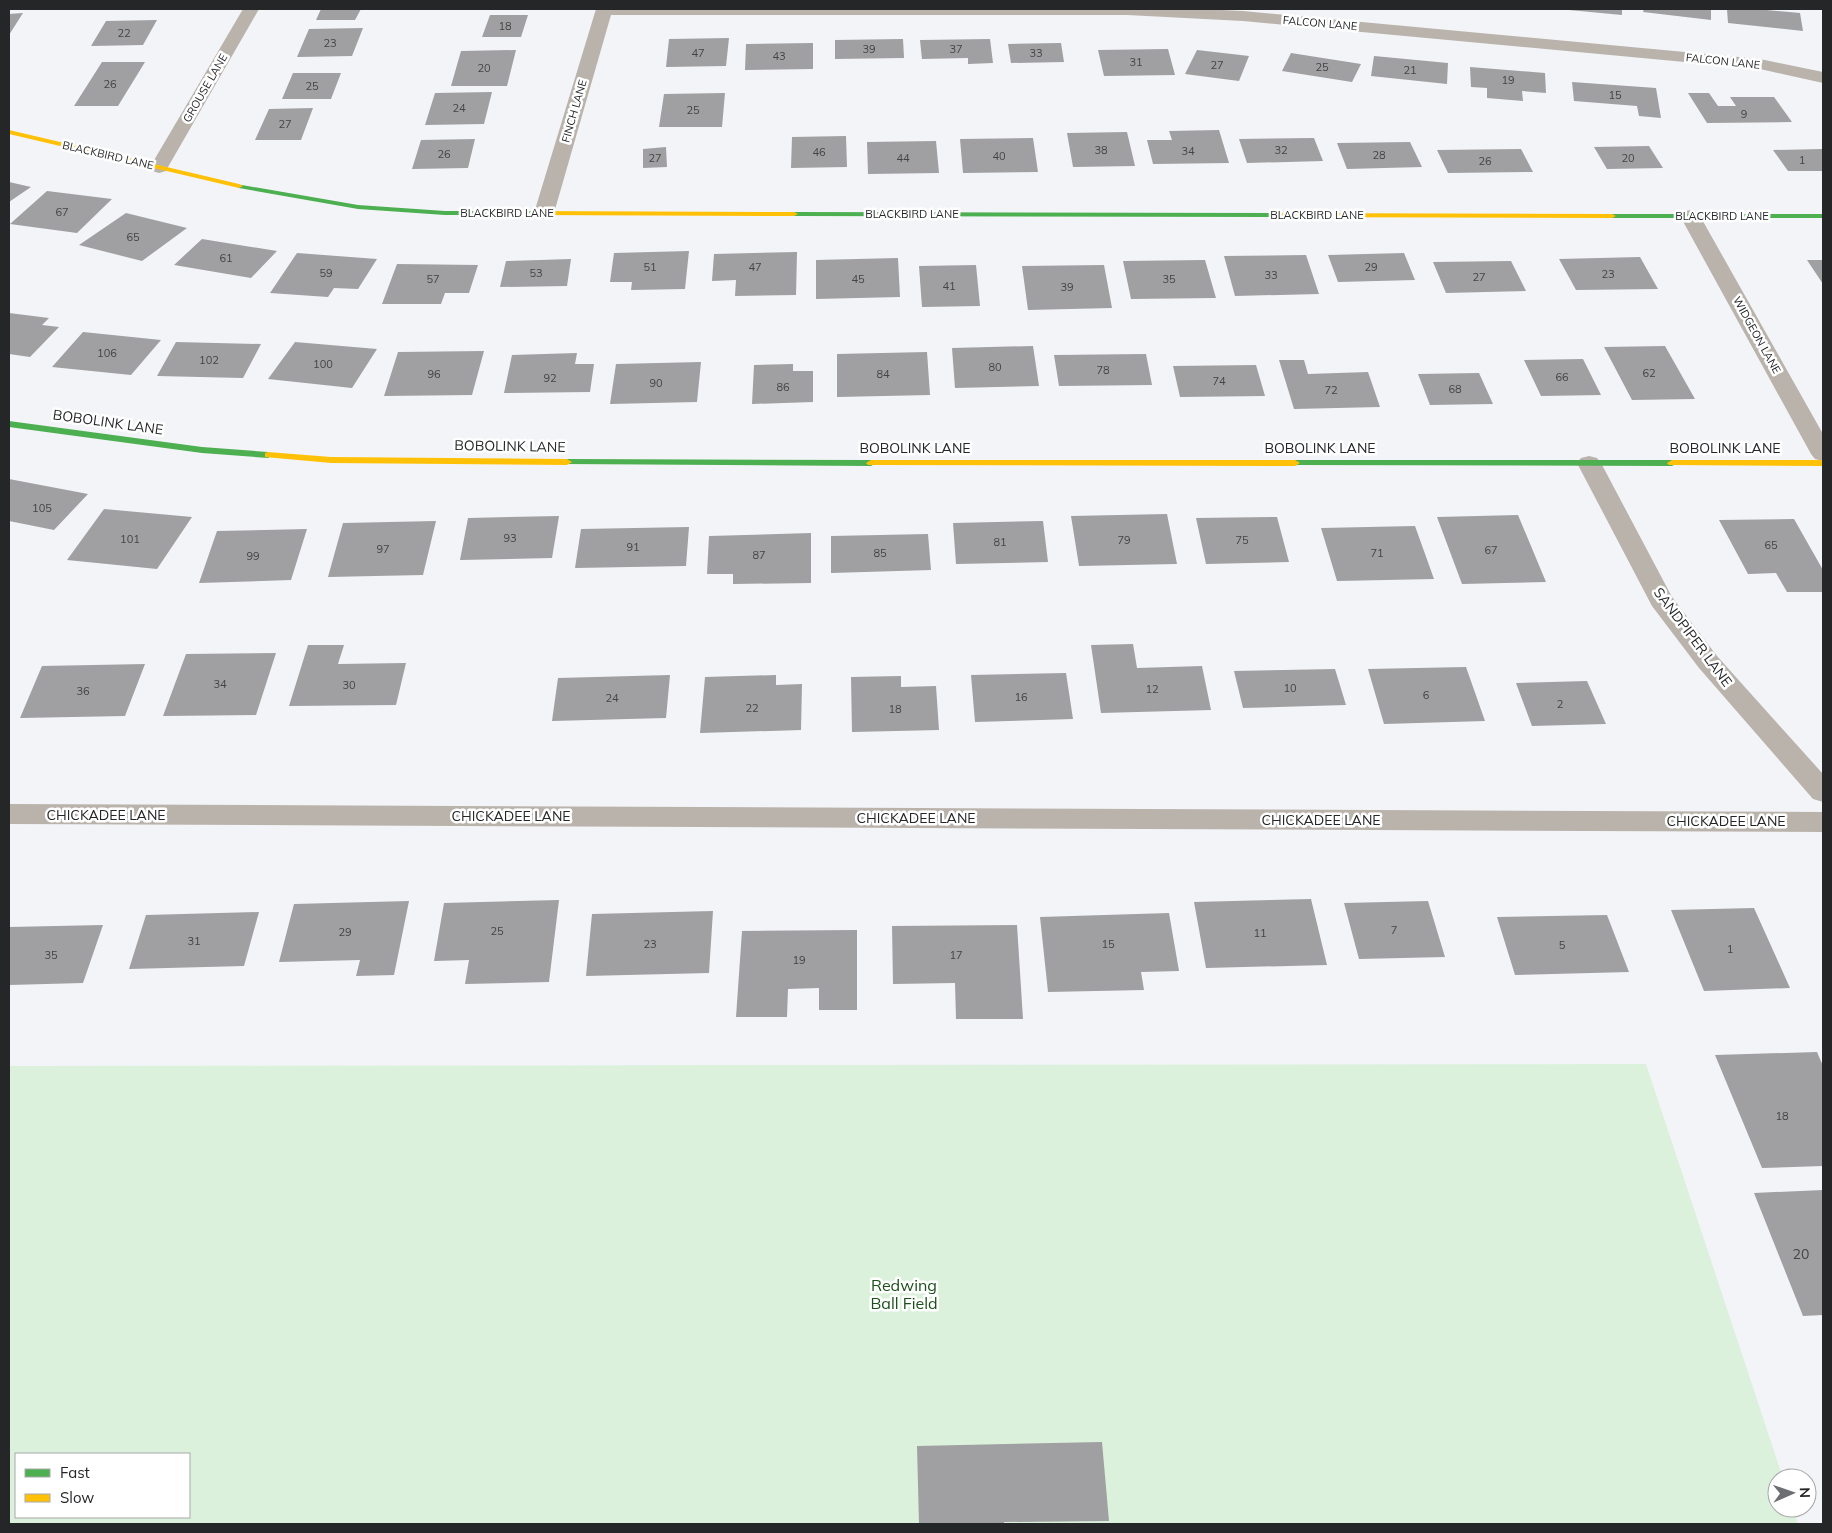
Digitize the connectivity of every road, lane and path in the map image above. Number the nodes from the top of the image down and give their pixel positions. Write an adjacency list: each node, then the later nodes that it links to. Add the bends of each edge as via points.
1 (251, 9): 5 (street, GROUSE LANE)
2 (604, 10): 3 (street, FALCON LANE, via 1179,12 1760,64); 6 (street, FINCH LANE)
3 (1823, 78)
4 (9, 132): 5 (street, BLACKBIRD LANE)
5 (159, 167): 6 (street, BLACKBIRD LANE, via 220,184 348,206 445,213)
6 (544, 213): 7 (street, BLACKBIRD LANE)
7 (1690, 216): 8 (street, BLACKBIRD LANE); 10 (street, WIDGEON LANE)
8 (1823, 216)
9 (9, 424): 11 (street, BOBOLINK LANE, via 202,450 331,460)
10 (1823, 454)
11 (1589, 463): 12 (street, BOBOLINK LANE); 13 (street, SANDPIPER LANE, via 1661,600 1708,662)
12 (1823, 463)
13 (1823, 792)
14 (9, 814): 15 (street, CHICKADEE LANE)
15 (1823, 822)

